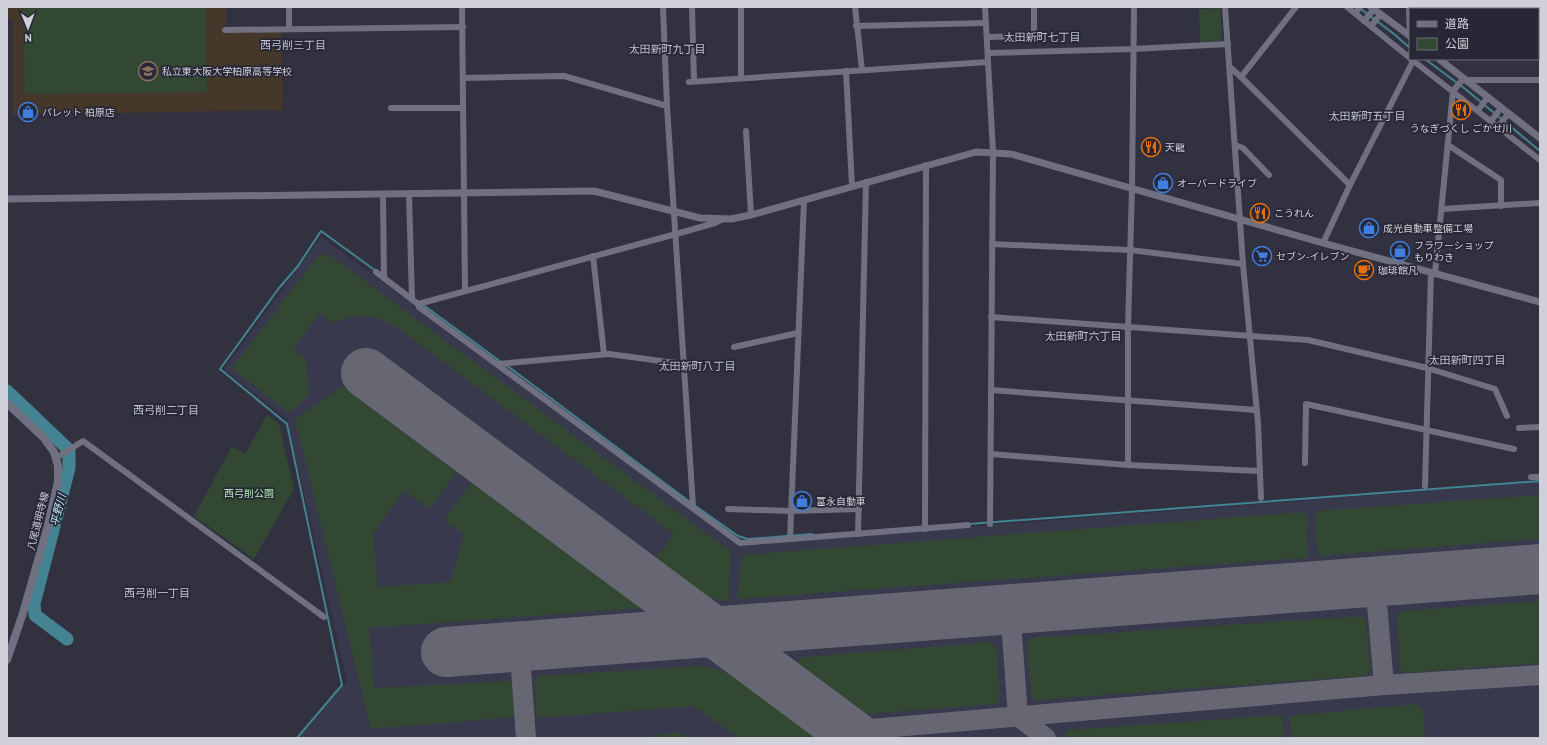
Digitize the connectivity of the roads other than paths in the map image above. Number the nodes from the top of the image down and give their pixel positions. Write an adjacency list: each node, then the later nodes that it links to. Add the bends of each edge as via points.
1 (289, 7): 22 (street)
2 (462, 7): 21 (street)
3 (662, 7): 44 (street)
4 (692, 7): 39 (street, via 692,82)
5 (741, 7): 39 (street)
6 (855, 7): 19 (street)
7 (985, 7): 18 (street)
8 (1034, 7): 25 (street, via 1034,36)
9 (1134, 7): 27 (street)
10 (1226, 7): 26 (street)
11 (1296, 7): 37 (street)
12 (1346, 7): 15 (street)
13 (1360, 7): 15 (street)
14 (1372, 10): 16 (street); 17 (street)
15 (1355, 13): 17 (street)
16 (1379, 17): 20 (street); 24 (street)
17 (1364, 21): 20 (street)
18 (986, 23): 19 (street); 25 (street)
19 (856, 26): 35 (street)
20 (1371, 26): 29 (street)
21 (462, 27): 22 (street); 38 (street)
22 (289, 29): 23 (street)
23 (225, 30)
24 (1409, 35)
25 (987, 37): 28 (street)
26 (1228, 44): 27 (street); 34 (street)
27 (1133, 49): 28 (street); 63 (street)
28 (988, 52): 33 (street)
29 (1409, 57)
30 (1412, 60): 62 (street)
31 (1413, 60): 42 (street)
32 (1440, 60): 40 (street)
33 (988, 62): 35 (street); 56 (street)
34 (1230, 67): 37 (street); 54 (street)
35 (862, 70): 36 (street)
36 (846, 71): 39 (street); 61 (street)
37 (1241, 77): 62 (street)
38 (463, 78): 44 (street, via 564,76); 46 (street)
39 (742, 78)
40 (1463, 80): 41 (street); 42 (street); 43 (street)
41 (1540, 80)
42 (1453, 91): 47 (street); 55 (street)
43 (1486, 100): 47 (street); 48 (street)
44 (667, 106): 72 (street)
45 (391, 108): 46 (street)
46 (462, 108): 65 (street)
47 (1478, 110): 50 (street)
48 (1499, 111): 49 (street); 50 (street)
49 (1506, 116): 51 (street); 53 (street)
50 (1491, 121): 51 (street)
51 (1498, 126): 57 (street)
52 (746, 131): 73 (street)
53 (1540, 138)
54 (1235, 145): 59 (street, via 1243,148); 75 (street)
55 (1448, 145): 70 (street, via 1501,180); 71 (street)
56 (993, 152): 58 (street, via 976,152); 63 (street, via 1011,154); 78 (street)
57 (1540, 160)
58 (926, 166): 60 (street); 122 (street)
59 (1269, 175)
60 (866, 182): 61 (street); 118 (street)
61 (852, 186): 68 (street)
62 (1350, 186): 77 (street)
63 (1132, 189): 75 (street); 79 (street)
64 (409, 194): 65 (street); 66 (street); 86 (street)
65 (465, 194): 72 (street, via 594,191); 85 (street)
66 (383, 195): 67 (street); 84 (street)
67 (7, 199)
68 (804, 200): 73 (street); 91 (street)
69 (1540, 204): 70 (street)
70 (1501, 206): 71 (street)
71 (1442, 209): 83 (street)
72 (674, 211): 74 (street, via 700,218); 76 (street)
73 (751, 215): 74 (street)
74 (722, 219): 76 (street)
75 (1240, 219): 77 (street); 81 (street)
76 (676, 234): 80 (street); 96 (street)
77 (1323, 243): 83 (street)
78 (992, 244): 79 (street); 89 (street)
79 (1130, 250): 81 (street); 90 (street)
80 (593, 256): 85 (street); 94 (street)
81 (1243, 264): 92 (street)
82 (376, 272): 84 (street)
83 (1433, 273): 87 (street); 97 (street)
84 (384, 278): 86 (street)
85 (465, 290): 88 (street)
86 (412, 299): 88 (street)
87 (1540, 302)
88 (418, 304): 95 (street)
89 (991, 317): 90 (street); 98 (street)
90 (1128, 327): 92 (street); 99 (street)
91 (798, 333): 93 (street); 119 (street)
92 (1249, 337): 97 (street, via 1308,340); 101 (street)
93 (734, 347)
94 (604, 354): 95 (street); 96 (street)
95 (498, 364): 116 (street)
96 (683, 364): 116 (street)
97 (1427, 368): 102 (street, via 1495,389); 105 (street)
98 (991, 390): 99 (street); 107 (street)
99 (1127, 401): 101 (street); 110 (street)
100 (7, 403): 108 (main road, 八尾道明寺線, via 43,437)
101 (1256, 410): 111 (street)
102 (1507, 416)
103 (1540, 427): 104 (street)
104 (1519, 428)
105 (1426, 430): 106 (street); 109 (street, via 1306,404); 114 (street)
106 (1514, 448)
107 (991, 454): 110 (street); 120 (street)
108 (56, 458): 125 (street, via 83,440); 126 (main road, 八尾道明寺線, via 58,482 23,613)
109 (1305, 463)
110 (1128, 465): 111 (street)
111 (1260, 471): 115 (street)
112 (1531, 477): 113 (street)
113 (1540, 477)
114 (1425, 486)
115 (1261, 498)
116 (692, 506): 124 (street, via 740,542)
117 (728, 509): 119 (street)
118 (859, 509): 119 (street); 123 (street)
119 (791, 511): 124 (street)
120 (990, 524)
121 (968, 525): 122 (street)
122 (925, 529): 123 (street)
123 (858, 534): 124 (street)
124 (790, 539)
125 (324, 618)
126 (7, 660)

